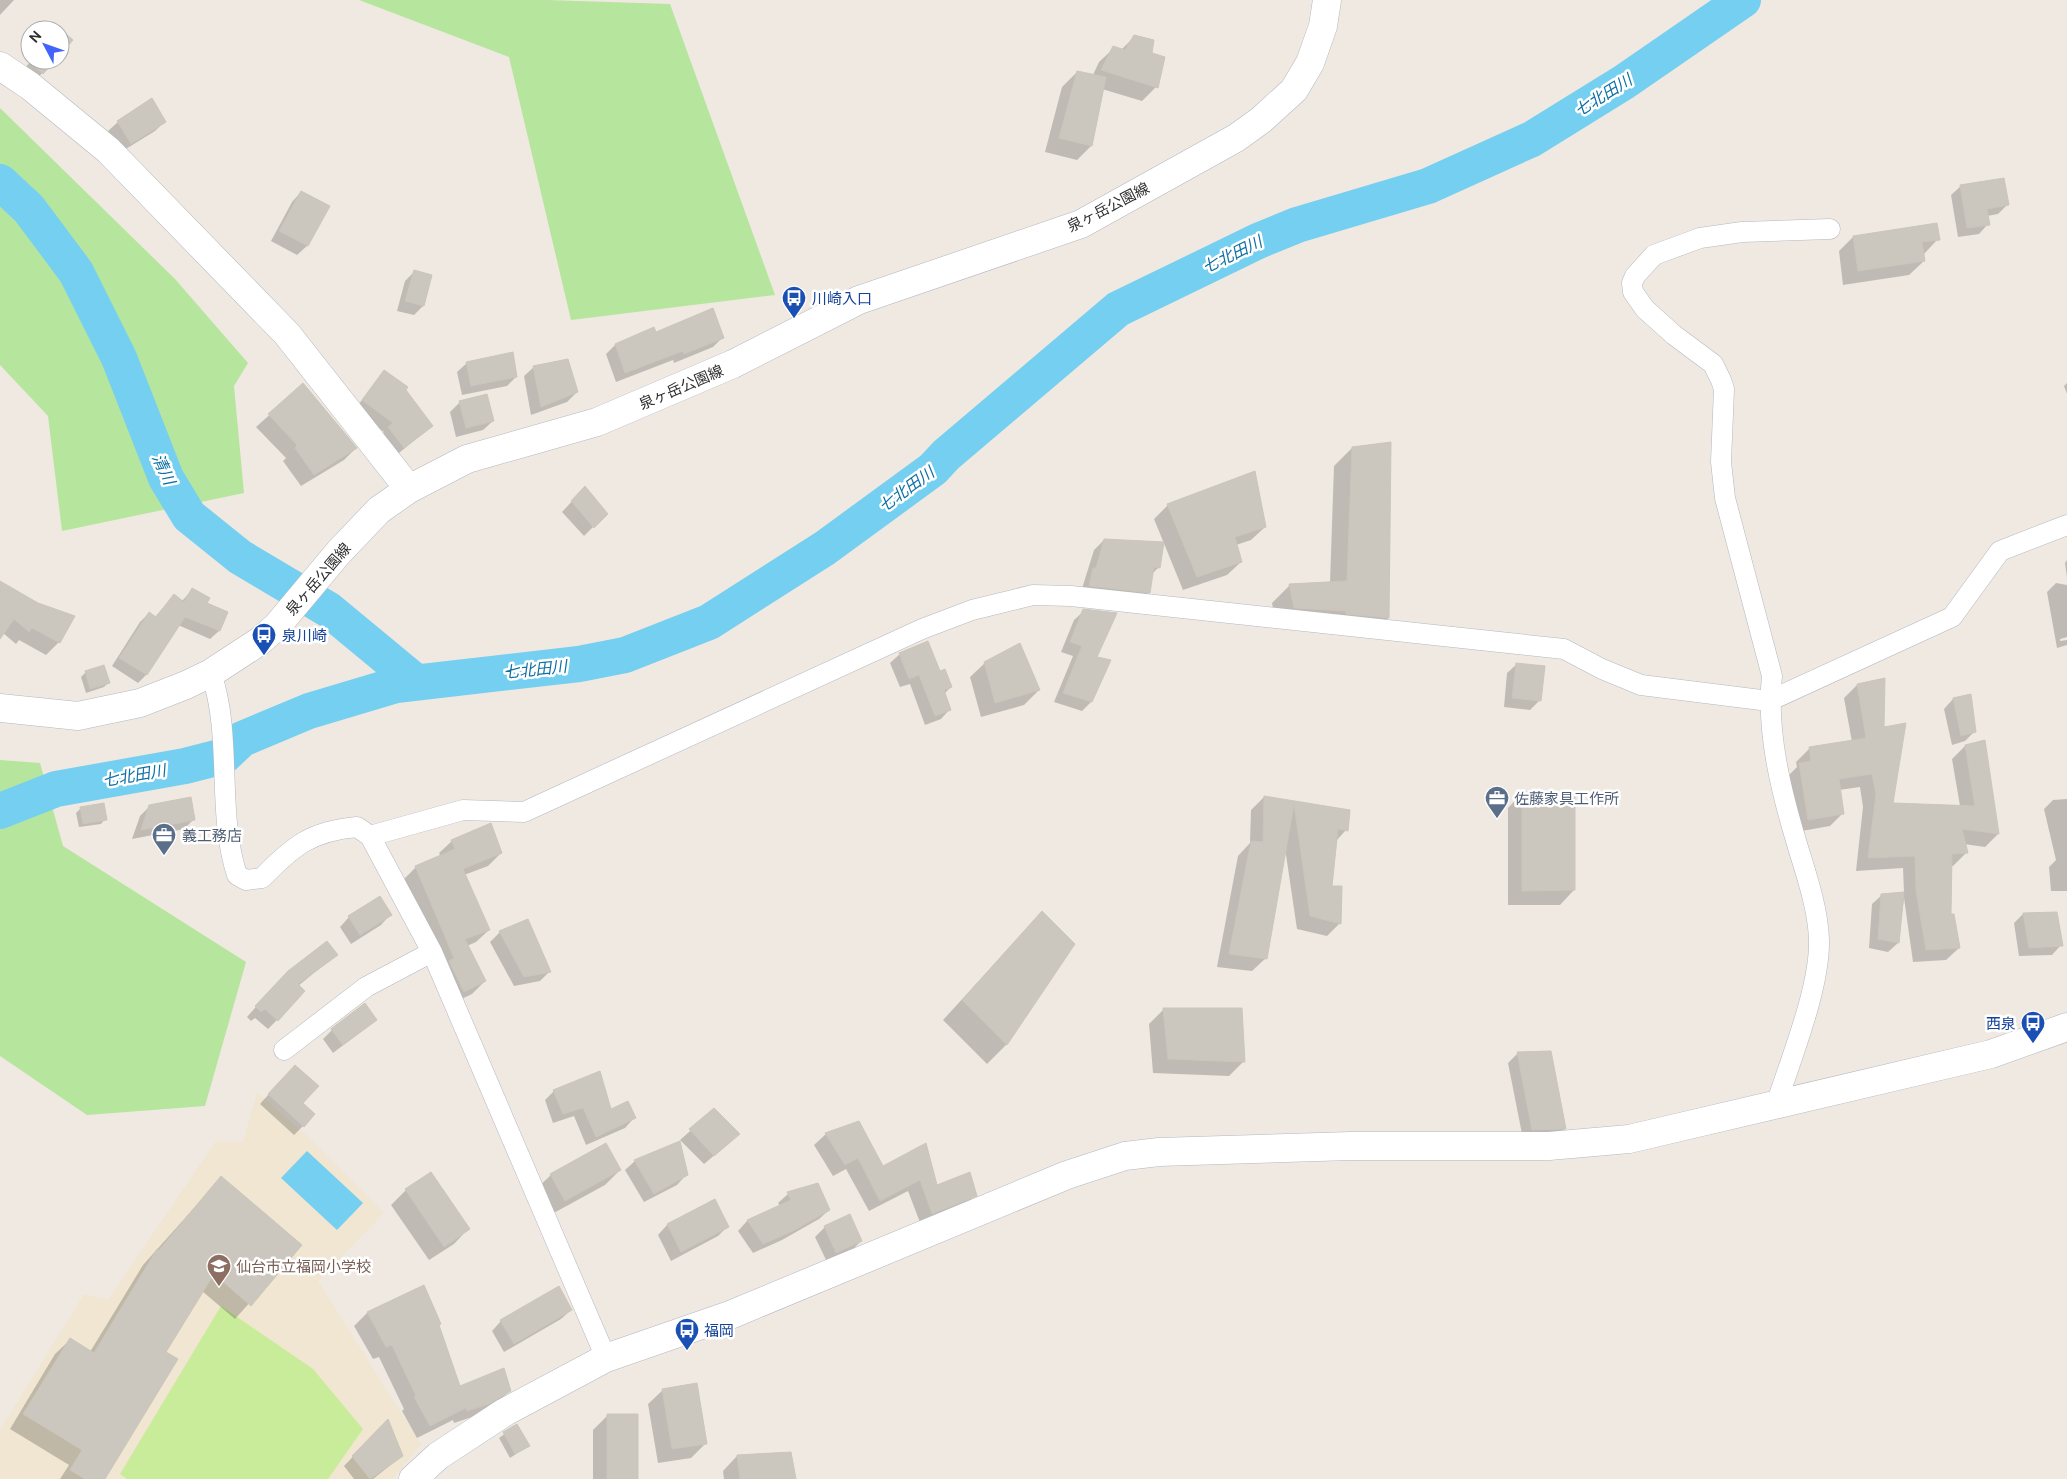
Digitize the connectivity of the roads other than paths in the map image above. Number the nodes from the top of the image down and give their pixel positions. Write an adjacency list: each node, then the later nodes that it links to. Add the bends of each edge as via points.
1 (1327, 0): 4 (street, 泉ヶ岳公園線, via 1323,26 1310,63 1294,90 1236,138 1081,224 859,300 733,364 597,422 467,460)
2 (0, 66): 4 (street, via 30,86 108,150 287,334)
3 (1830, 229): 7 (street, via 1742,232 1700,238 1654,255 1632,283 1633,292 1645,309 1713,364 1724,389 1722,462 1725,498 1772,676)
4 (409, 488): 6 (street, 泉ヶ岳公園線, via 380,510 339,552 277,626 244,653)
5 (2067, 524): 7 (street, via 2000,551 1952,617)
6 (215, 685): 8 (street, 泉ヶ岳公園線, via 78,716); 9 (street, via 231,858 237,875 246,880 262,878 283,856 306,839 341,828 357,827)
7 (1769, 701): 9 (street, via 1641,685 1564,649 1071,596 1033,595 972,610 922,629 524,812 462,810); 13 (street, via 1775,751 1819,939 1812,989)
8 (0, 708)
9 (370, 836): 10 (street)
10 (432, 952): 12 (street, via 366,986); 14 (street)
11 (2067, 1027): 13 (street, via 1991,1054)
12 (284, 1050)
13 (1776, 1105): 14 (street, via 1629,1139 1549,1146 1351,1146 1125,1156 1067,1175 730,1315)
14 (606, 1358): 15 (street, via 505,1412 438,1456)
15 (412, 1479)

